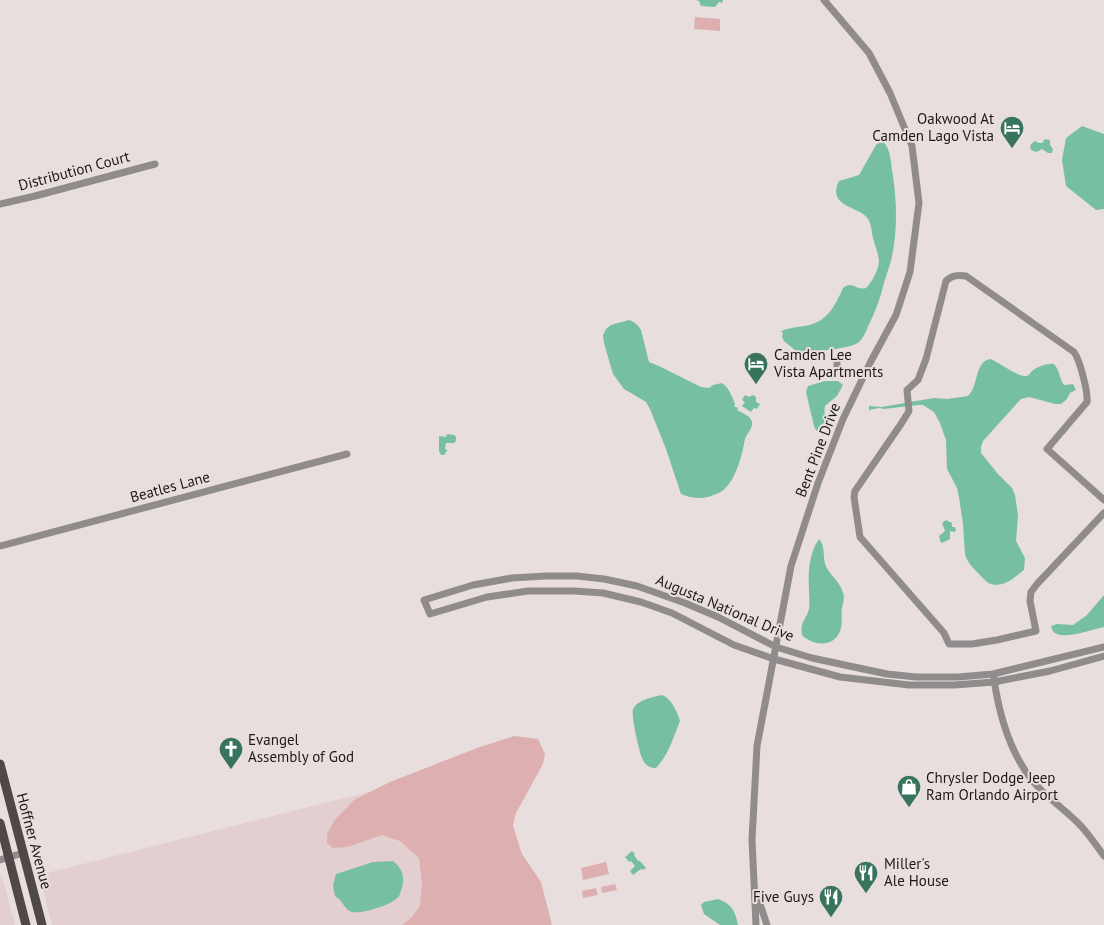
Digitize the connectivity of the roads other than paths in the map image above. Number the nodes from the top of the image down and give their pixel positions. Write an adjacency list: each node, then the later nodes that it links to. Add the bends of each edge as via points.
1 (824, 0): 10 (street, Bent Pine Drive, via 869,53 890,93 912,146 919,203 910,272 896,315 845,414 818,483 791,566)
2 (155, 164): 3 (street, Distribution Court)
3 (0, 204)
4 (347, 454): 7 (street, Beatles Lane)
5 (1104, 500): 6 (street, via 1048,449 1087,402 1078,357 966,276 949,277 926,359 918,380 907,390 909,411 855,491 860,537 950,644 972,644 1036,631 1031,592)
6 (1104, 513)
7 (0, 546)
8 (577, 576): 9 (street); 9 (street, Augusta National Drive, via 512,578 424,600 430,614 487,597 528,591); 10 (street, Augusta National Drive, via 637,586 685,603)
9 (574, 591): 13 (street, Augusta National Drive, via 602,593 641,602 680,616 734,646)
10 (776, 647): 13 (street, Bent Pine Drive); 14 (street, Augusta National Drive, via 887,674)
11 (1104, 647): 14 (street, Augusta National Drive)
12 (1104, 656): 14 (street, Augusta National Drive, via 1050,671)
13 (774, 659): 14 (street, Augusta National Drive, via 840,677 909,686 954,686); 20 (street, Bent Pine Drive, via 757,746)
14 (994, 678): 18 (street, via 1004,726 1014,752 1031,779 1081,826)
15 (0, 764): 17 (main road, Hoffner Avenue)
16 (0, 823): 19 (main road, Hoffner Avenue)
17 (23, 853): 19 (street); 22 (main road, Hoffner Avenue)
18 (1104, 856)
19 (4, 858): 21 (main road, Hoffner Avenue)
20 (753, 883): 23 (street, Bent Pine Drive); 24 (street, Bent Pine Drive)
21 (26, 925)
22 (42, 925)
23 (756, 925)
24 (767, 925)

